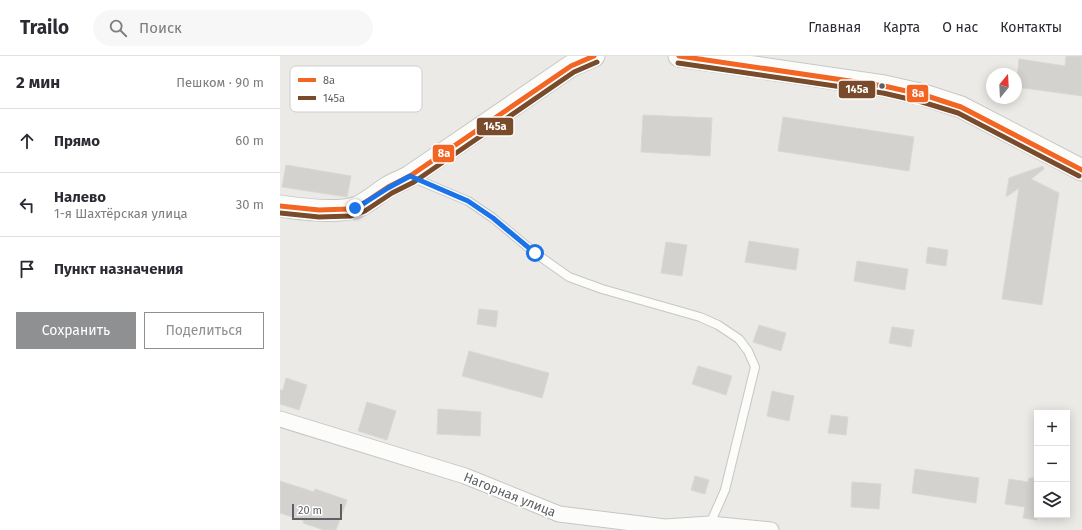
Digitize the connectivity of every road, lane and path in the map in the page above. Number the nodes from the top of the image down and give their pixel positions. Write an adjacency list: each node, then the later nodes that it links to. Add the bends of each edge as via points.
1 (594, 56): 4 (street, via 571,66)
2 (679, 56): 3 (street, via 884,86 924,95 961,107)
3 (1082, 170)
4 (410, 176): 5 (street, via 355,208 318,210); 7 (lane, via 468,201 569,277 700,317 739,339 755,367 725,490)
5 (280, 206)
6 (280, 419): 7 (street, Нагорная улица, via 465,476 559,514 665,527)
7 (709, 527): 8 (street, Нагорная улица)
8 (771, 530)

